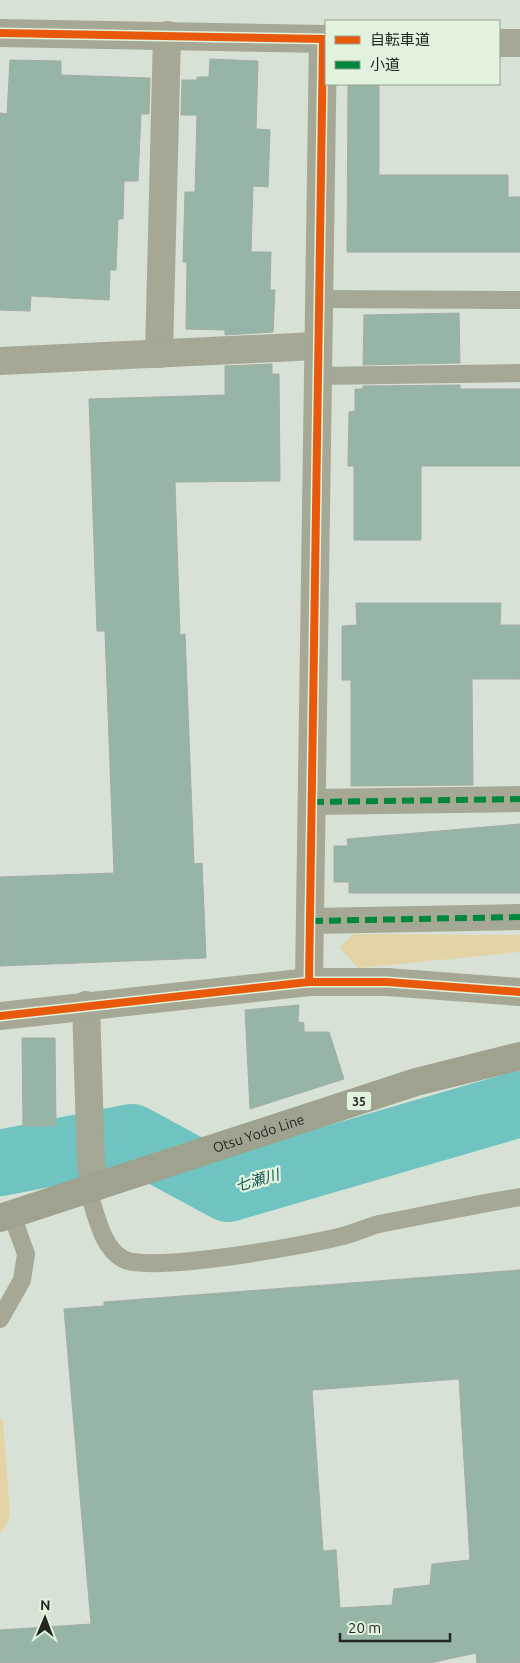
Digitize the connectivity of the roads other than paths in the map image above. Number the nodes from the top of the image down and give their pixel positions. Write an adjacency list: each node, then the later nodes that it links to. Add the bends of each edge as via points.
1 (0, 32): 2 (street)
2 (167, 34): 3 (street); 9 (street)
3 (324, 39): 6 (street)
4 (500, 43): 5 (street)
5 (520, 43)
6 (318, 299): 7 (lane); 8 (street)
7 (520, 300)
8 (317, 346): 9 (street); 12 (street)
9 (159, 354): 10 (street)
10 (0, 361)
11 (520, 373): 12 (lane)
12 (316, 376): 14 (street)
13 (520, 800): 14 (street)
14 (312, 802): 16 (street)
15 (520, 917): 16 (street)
16 (311, 921): 17 (street)
17 (309, 982): 18 (street, via 387,982); 19 (street)
18 (520, 992)
19 (86, 1005): 20 (street); 22 (street)
20 (0, 1016)
21 (520, 1056): 22 (main road, Otsu Yodo Line / 35, via 416,1082 134,1175)
22 (91, 1180): 23 (lane, via 108,1246 132,1263 196,1260 287,1249 345,1236 376,1225); 24 (main road, Otsu Yodo Line / 35)
23 (520, 1198)
24 (6, 1216): 25 (lane, via 26,1254 22,1280)
25 (0, 1319)

